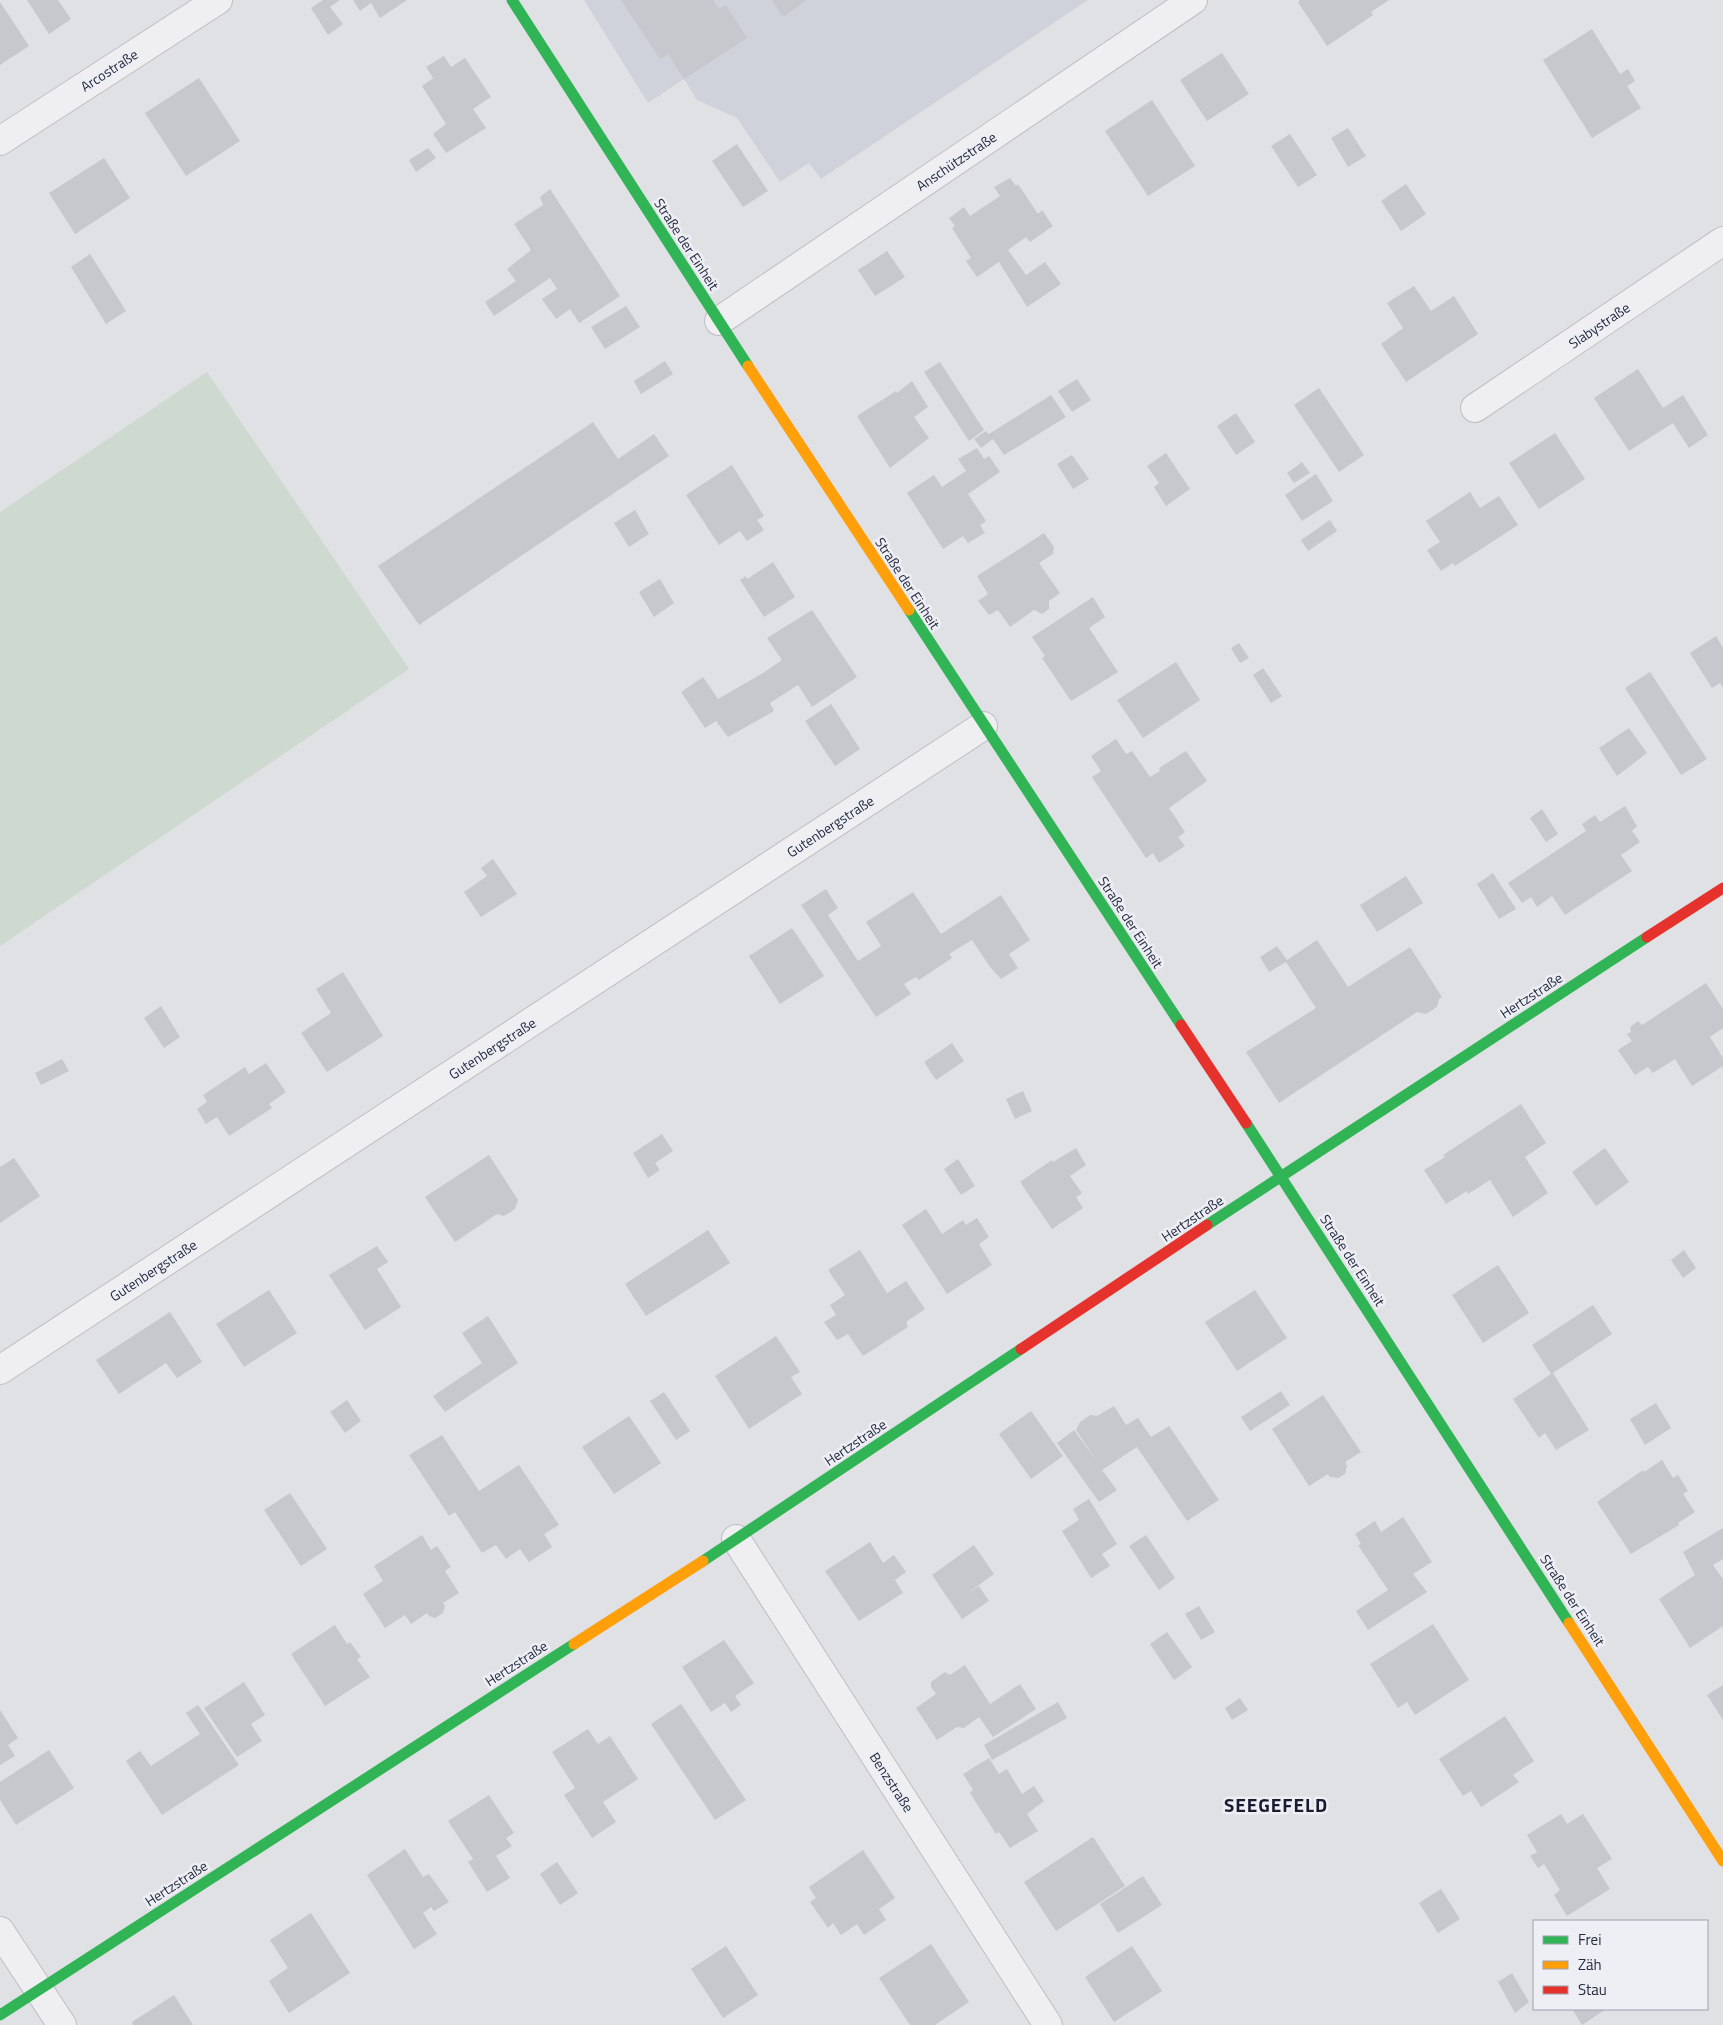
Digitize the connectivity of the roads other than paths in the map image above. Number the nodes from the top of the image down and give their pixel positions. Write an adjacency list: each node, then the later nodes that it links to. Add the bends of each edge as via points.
1 (218, 0): 4 (street, Arcostraße)
2 (512, 0): 6 (street, Straße der Einheit)
3 (1193, 0): 6 (street, Anschützstraße)
4 (0, 141)
5 (1723, 241): 7 (street, Slabystraße)
6 (718, 321): 8 (street, Straße der Einheit)
7 (1475, 408)
8 (983, 726): 10 (street, Straße der Einheit); 11 (street, Gutenbergstraße)
9 (1723, 888): 10 (street, Hertzstraße)
10 (1281, 1176): 12 (street, Hertzstraße); 13 (street, Straße der Einheit)
11 (0, 1370)
12 (736, 1539): 15 (street, Hertzstraße); 18 (street, Benzstraße)
13 (1723, 1861)
14 (0, 1931): 15 (street)
15 (39, 1989): 16 (street, Hertzstraße); 17 (street)
16 (0, 2015)
17 (62, 2025)
18 (1048, 2025)

